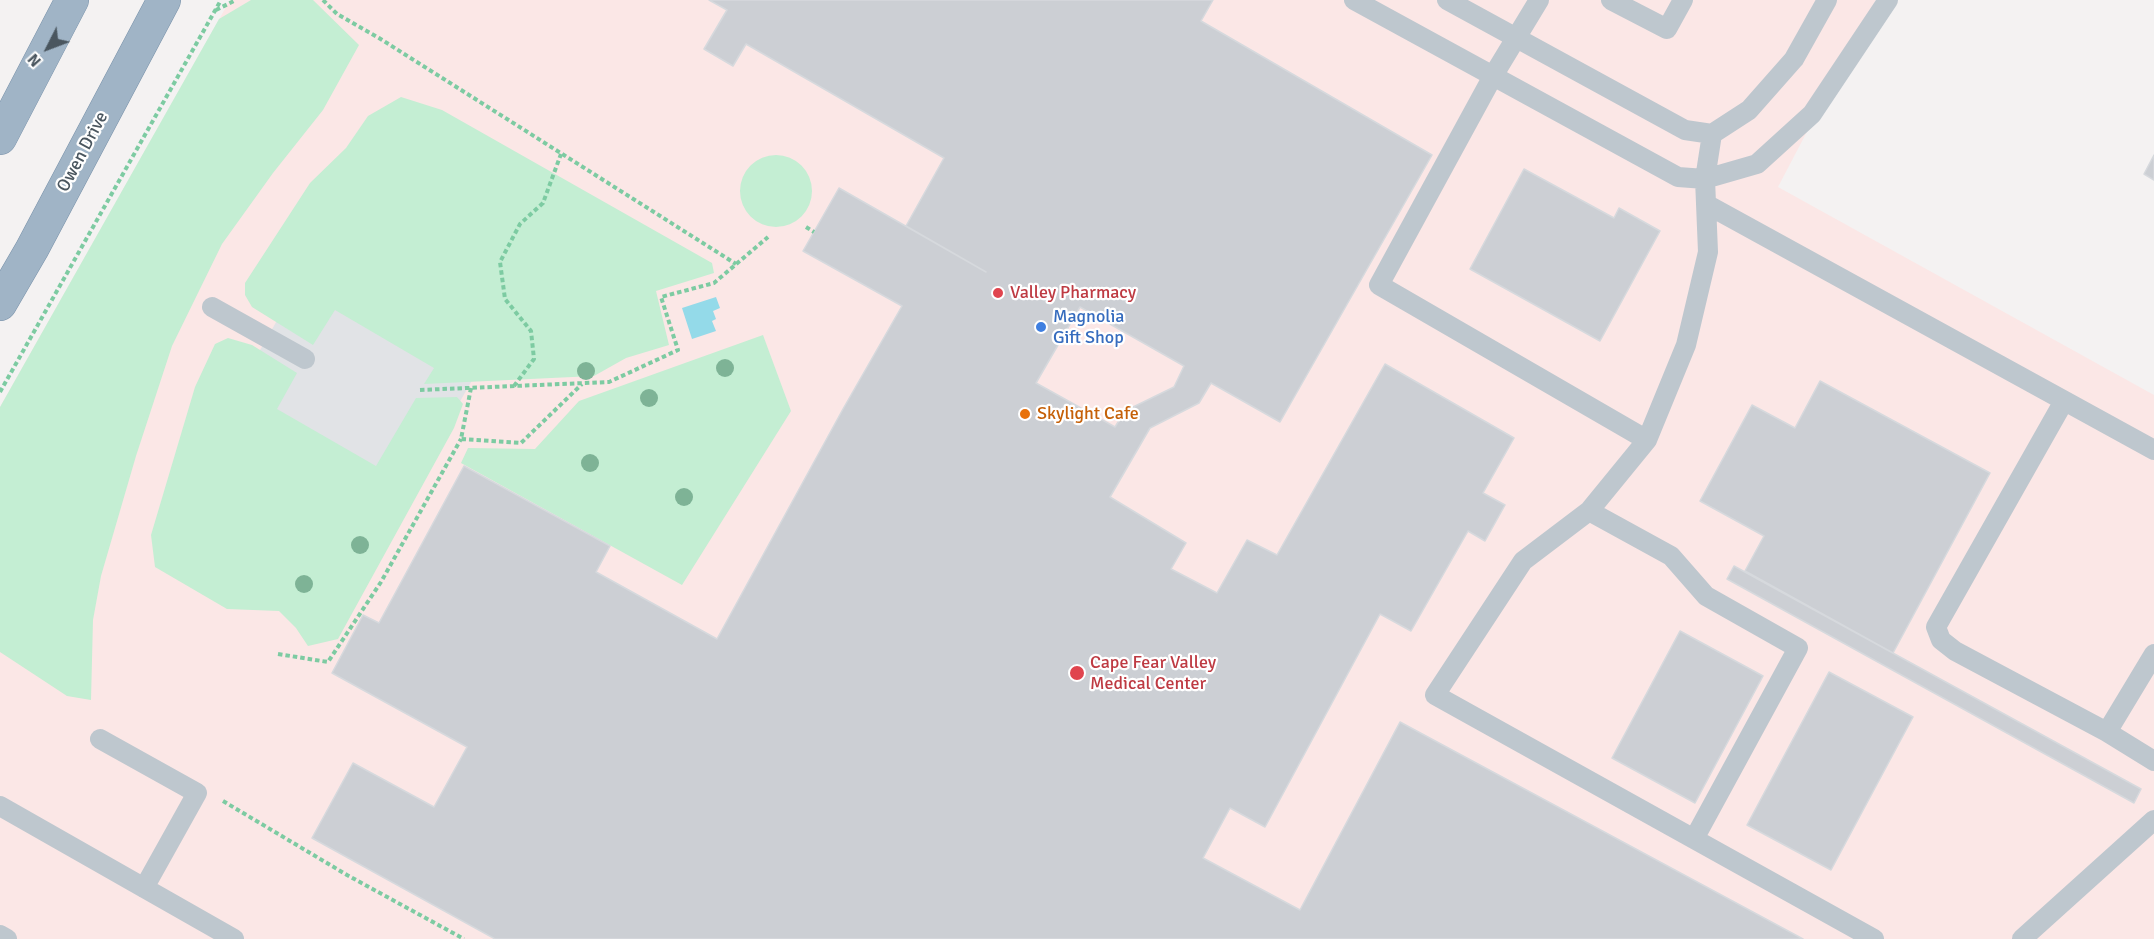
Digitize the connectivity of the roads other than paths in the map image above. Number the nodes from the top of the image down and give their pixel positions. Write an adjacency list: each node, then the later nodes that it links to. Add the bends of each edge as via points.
1 (72, 0): 13 (highway)
2 (164, 0): 16 (highway, Owen Drive)
3 (1354, 0): 11 (lane)
4 (1447, 0): 10 (lane)
5 (1539, 0): 10 (lane)
6 (1611, 0): 7 (lane, via 1667,29)
7 (1683, 0)
8 (1827, 0): 12 (lane, via 1794,59 1749,110)
9 (1888, 0): 14 (lane, via 1812,114 1757,164)
10 (1516, 38): 11 (lane); 12 (lane, via 1684,130)
11 (1493, 76): 14 (lane, via 1678,177); 20 (lane, via 1379,285)
12 (1712, 134): 14 (lane)
13 (0, 138)
14 (1705, 179): 15 (lane)
15 (1706, 204): 19 (lane); 20 (lane, via 1708,252 1686,345)
16 (0, 304)
17 (212, 307): 18 (lane)
18 (305, 359)
19 (2064, 401): 21 (lane); 24 (lane, via 1936,627 1941,640 1955,651)
20 (1647, 440): 22 (lane)
21 (2154, 450)
22 (1589, 511): 29 (lane, via 1671,556 1706,596 1798,648); 29 (lane, via 1522,561 1435,695)
23 (2154, 654): 24 (lane)
24 (2107, 732): 26 (lane)
25 (100, 739): 30 (lane, via 197,793)
26 (2154, 761)
27 (0, 806): 30 (lane)
28 (2154, 820): 35 (lane)
29 (1694, 839): 34 (lane)
30 (144, 888): 33 (lane)
31 (0, 935): 32 (lane)
32 (8, 939)
33 (234, 939)
34 (1874, 939)
35 (2022, 939)

